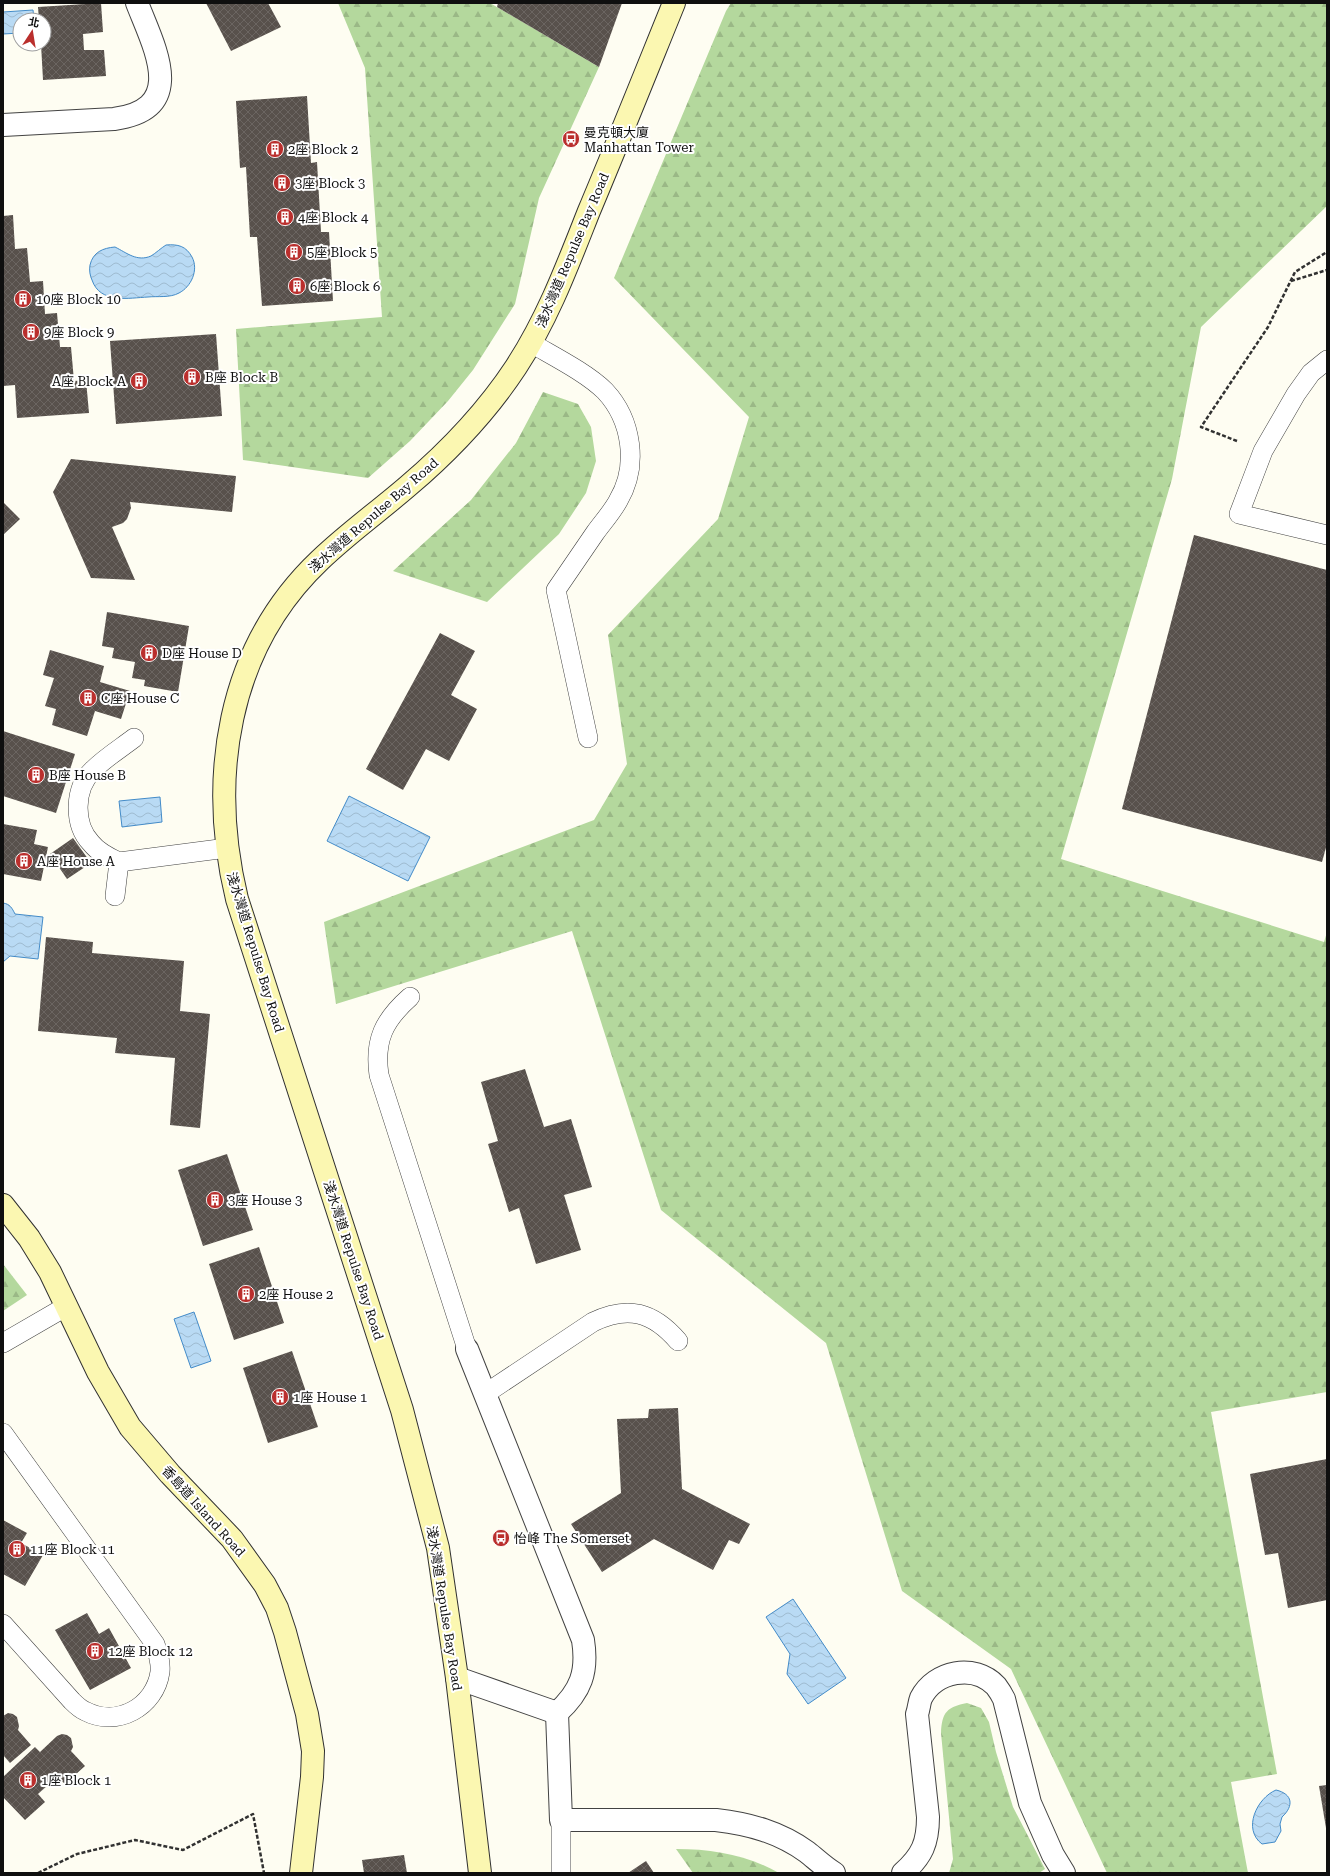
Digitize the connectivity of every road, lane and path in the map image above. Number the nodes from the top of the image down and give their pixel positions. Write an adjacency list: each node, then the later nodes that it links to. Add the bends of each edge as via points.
1 (137, 3): 3 (street, via 160,62 162,75 153,100 142,111 129,117 114,119)
2 (674, 3): 7 (main road, 淺水灣道 Repulse Bay Road, via 557,290)
3 (3, 125)
4 (1327, 252): 6 (path, via 1295,272)
5 (1327, 270): 6 (path)
6 (1290, 282): 9 (path, via 1268,327 1201,427)
7 (532, 342): 12 (lane, via 604,391 619,411 630,441 627,481 619,501 556,590); 13 (main road, 淺水灣道 Repulse Bay Road, via 496,395 471,424 410,485 320,560 285,600 268,625 242,683 229,732 224,788)
8 (1327, 360): 9 (lane, via 1311,373 1296,394)
9 (1263, 451): 10 (lane, via 1239,514)
10 (1327, 535)
11 (134, 738): 14 (lane, via 92,770 79,796 81,827 90,843 103,854)
12 (588, 738)
13 (227, 848): 14 (lane); 25 (main road, 淺水灣道 Repulse Bay Road, via 237,899 404,1418 438,1548)
14 (119, 862): 15 (lane)
15 (115, 896)
16 (410, 997): 21 (lane, via 396,1009 385,1024 376,1058 379,1075)
17 (3, 1205): 18 (main road, 香島道 Island Road, via 29,1238)
18 (67, 1306): 20 (lane); 30 (main road, 香島道 Island Road, via 98,1372 130,1426 170,1474 232,1539 265,1585 277,1608 286,1632 307,1714 313,1751)
19 (678, 1341): 22 (lane, via 667,1328 653,1318 622,1312 607,1315)
20 (3, 1343)
21 (467, 1349): 22 (street)
22 (485, 1394): 26 (street, via 583,1640 586,1657 584,1673 569,1702)
23 (3, 1432): 24 (lane, via 155,1644 160,1670 157,1684 142,1705 129,1714 99,1716 84,1711)
24 (3, 1624)
25 (457, 1678): 26 (street); 31 (main road, 淺水灣道 Repulse Bay Road)
26 (557, 1713): 27 (street)
27 (561, 1820): 32 (lane); 33 (street, via 737,1822 783,1837)
28 (38, 1873): 29 (path, via 77,1854 135,1840 183,1850 253,1814)
29 (264, 1873)
30 (301, 1873)
31 (480, 1873)
32 (561, 1873)
33 (834, 1873)
34 (903, 1873): 35 (street, via 914,1864 923,1850 928,1834 917,1714 921,1699 930,1687 941,1677 956,1672 984,1677 996,1686 1004,1699 1030,1803 1053,1856)
35 (1064, 1873)

